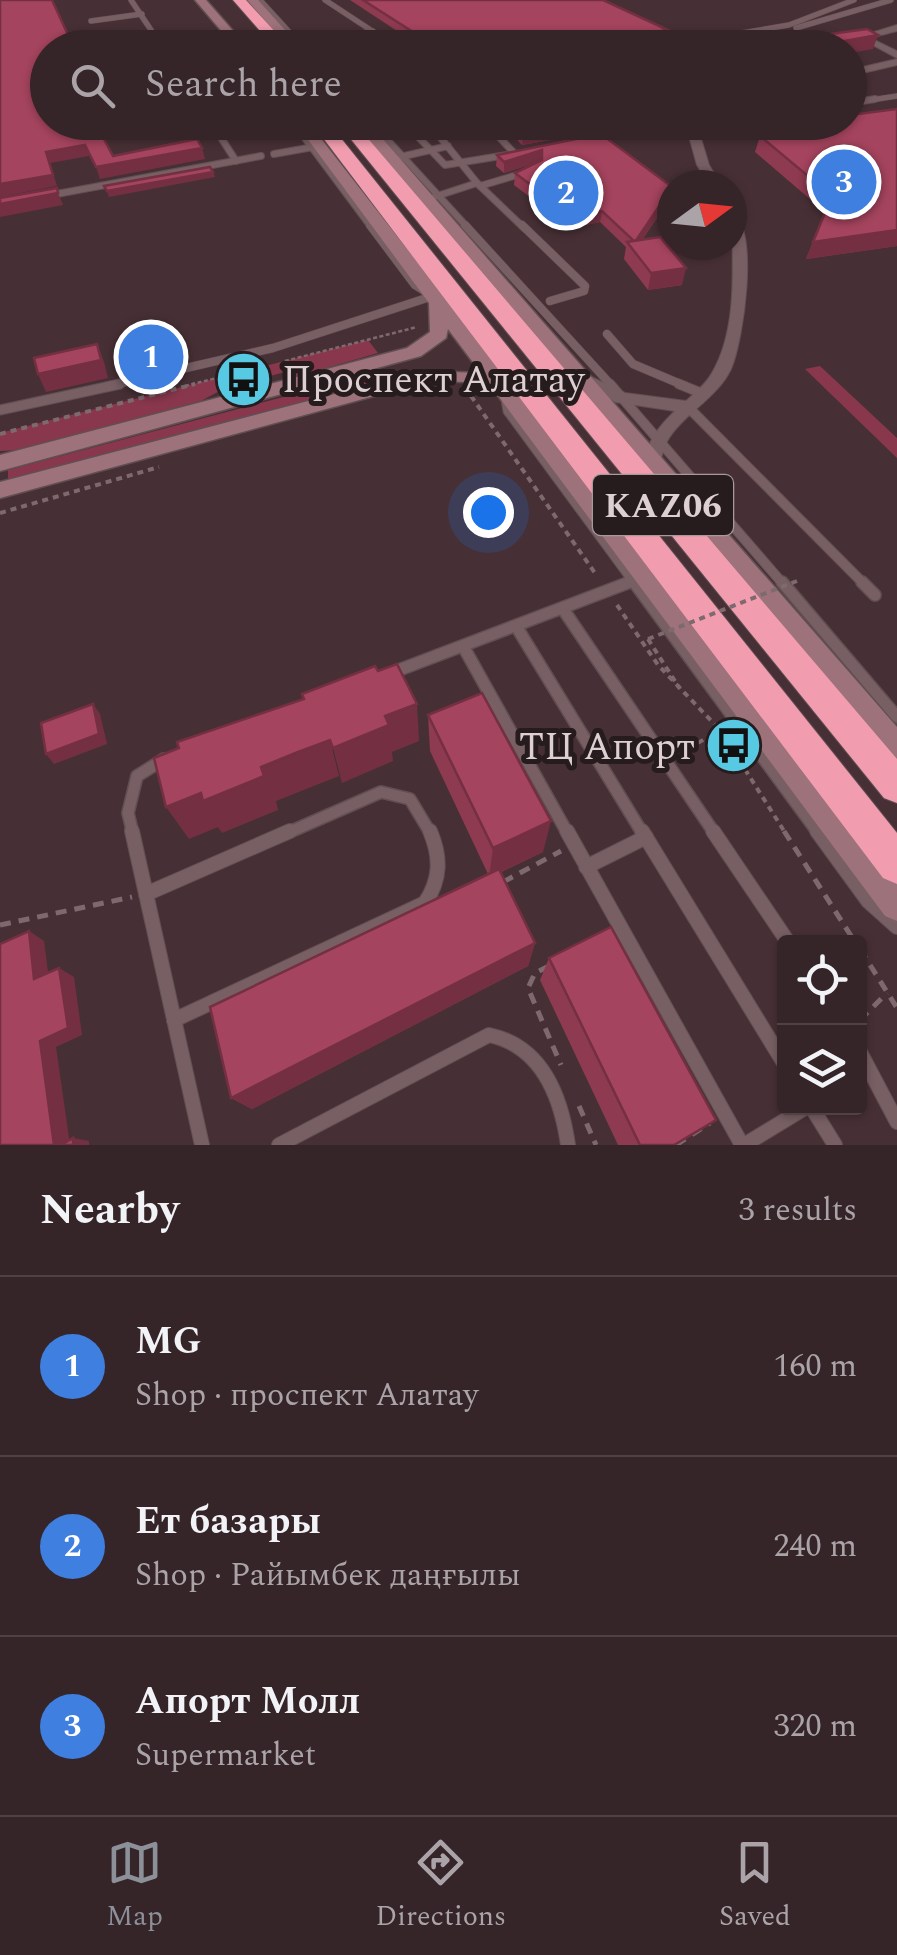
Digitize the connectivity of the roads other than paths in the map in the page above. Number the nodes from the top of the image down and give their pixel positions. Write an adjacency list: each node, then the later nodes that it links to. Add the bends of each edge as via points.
1 (131, 0): 10 (lane)
2 (200, 0): 9 (main road)
3 (239, 0): 16 (highway)
4 (252, 0): 17 (main road)
5 (260, 0): 18 (lane)
6 (325, 0): 19 (lane)
7 (854, 0): 20 (lane)
8 (891, 0): 21 (lane, via 815,25)
9 (215, 8): 14 (main road); 15 (highway)
10 (142, 14): 11 (lane); 13 (lane)
11 (90, 21)
12 (897, 28): 22 (street)
13 (152, 30)
14 (229, 30)
15 (239, 30)
16 (276, 30)
17 (280, 30)
18 (283, 30)
19 (372, 30)
20 (759, 30)
21 (768, 30)
22 (867, 36)
23 (867, 40): 24 (street)
24 (897, 58): 25 (street)
25 (867, 67)
26 (897, 96): 27 (lane)
27 (867, 100)
28 (223, 140): 46 (lane)
29 (313, 140): 42 (lane)
30 (317, 140): 54 (main road)
31 (317, 140): 58 (highway, KАZ06)
32 (363, 140): 52 (highway, KАZ06)
33 (378, 140): 45 (main road)
34 (384, 140): 45 (lane)
35 (420, 140): 41 (lane)
36 (443, 140): 39 (lane)
37 (502, 140): 43 (lane)
38 (696, 140): 49 (street)
39 (448, 146): 41 (lane); 47 (lane)
40 (533, 150): 43 (lane)
41 (430, 151): 45 (lane); 47 (lane, via 445,165)
42 (274, 154)
43 (515, 154): 47 (lane)
44 (262, 156): 46 (lane)
45 (397, 158): 52 (main road)
46 (236, 161): 51 (lane)
47 (464, 163): 50 (lane)
48 (538, 166): 50 (lane)
49 (705, 170)
50 (478, 184): 52 (lane); 55 (lane, via 585,286)
51 (39, 197)
52 (430, 206): 57 (main road); 60 (lane); 76 (highway, KАZ06)
53 (740, 260): 59 (street, via 722,370)
54 (427, 301): 58 (main road); 62 (lane, via 233,360); 64 (main road, via 439,334 414,352)
55 (550, 301)
56 (607, 334): 59 (lane, via 633,364)
57 (572, 370): 60 (street); 65 (main road)
58 (518, 392): 66 (main road, via 470,376 429,375); 67 (main road); 78 (highway, KАZ06)
59 (701, 393): 61 (street)
60 (621, 398): 61 (street); 63 (lane)
61 (688, 407): 63 (street); 68 (lane)
62 (0, 410)
63 (659, 438): 65 (street); 73 (lane)
64 (0, 463)
65 (652, 463): 74 (main road)
66 (0, 490)
67 (639, 579): 69 (lane); 81 (main road); 82 (lane, via 868,902)
68 (874, 595)
69 (562, 609): 70 (lane); 83 (lane)
70 (516, 626): 71 (lane); 77 (lane)
71 (463, 646): 72 (lane); 79 (lane)
72 (372, 680)
73 (897, 717)
74 (897, 748)
75 (170, 756): 80 (lane, via 137,776 130,793 128,813)
76 (897, 786)
77 (646, 837): 79 (lane); 85 (lane)
78 (897, 864)
79 (586, 867): 93 (lane)
80 (146, 894): 84 (lane); 84 (lane, via 381,792 410,799 438,851 440,876 425,903)
81 (897, 904)
82 (897, 927)
83 (783, 935)
84 (174, 1020): 90 (lane)
85 (777, 1052)
86 (867, 1065): 89 (lane)
87 (797, 1115): 93 (lane)
88 (814, 1115): 94 (lane)
89 (897, 1122)
90 (202, 1145)
91 (280, 1145): 92 (lane, via 489,1034 526,1045 541,1067)
92 (568, 1145)
93 (743, 1145)
94 (835, 1145)

